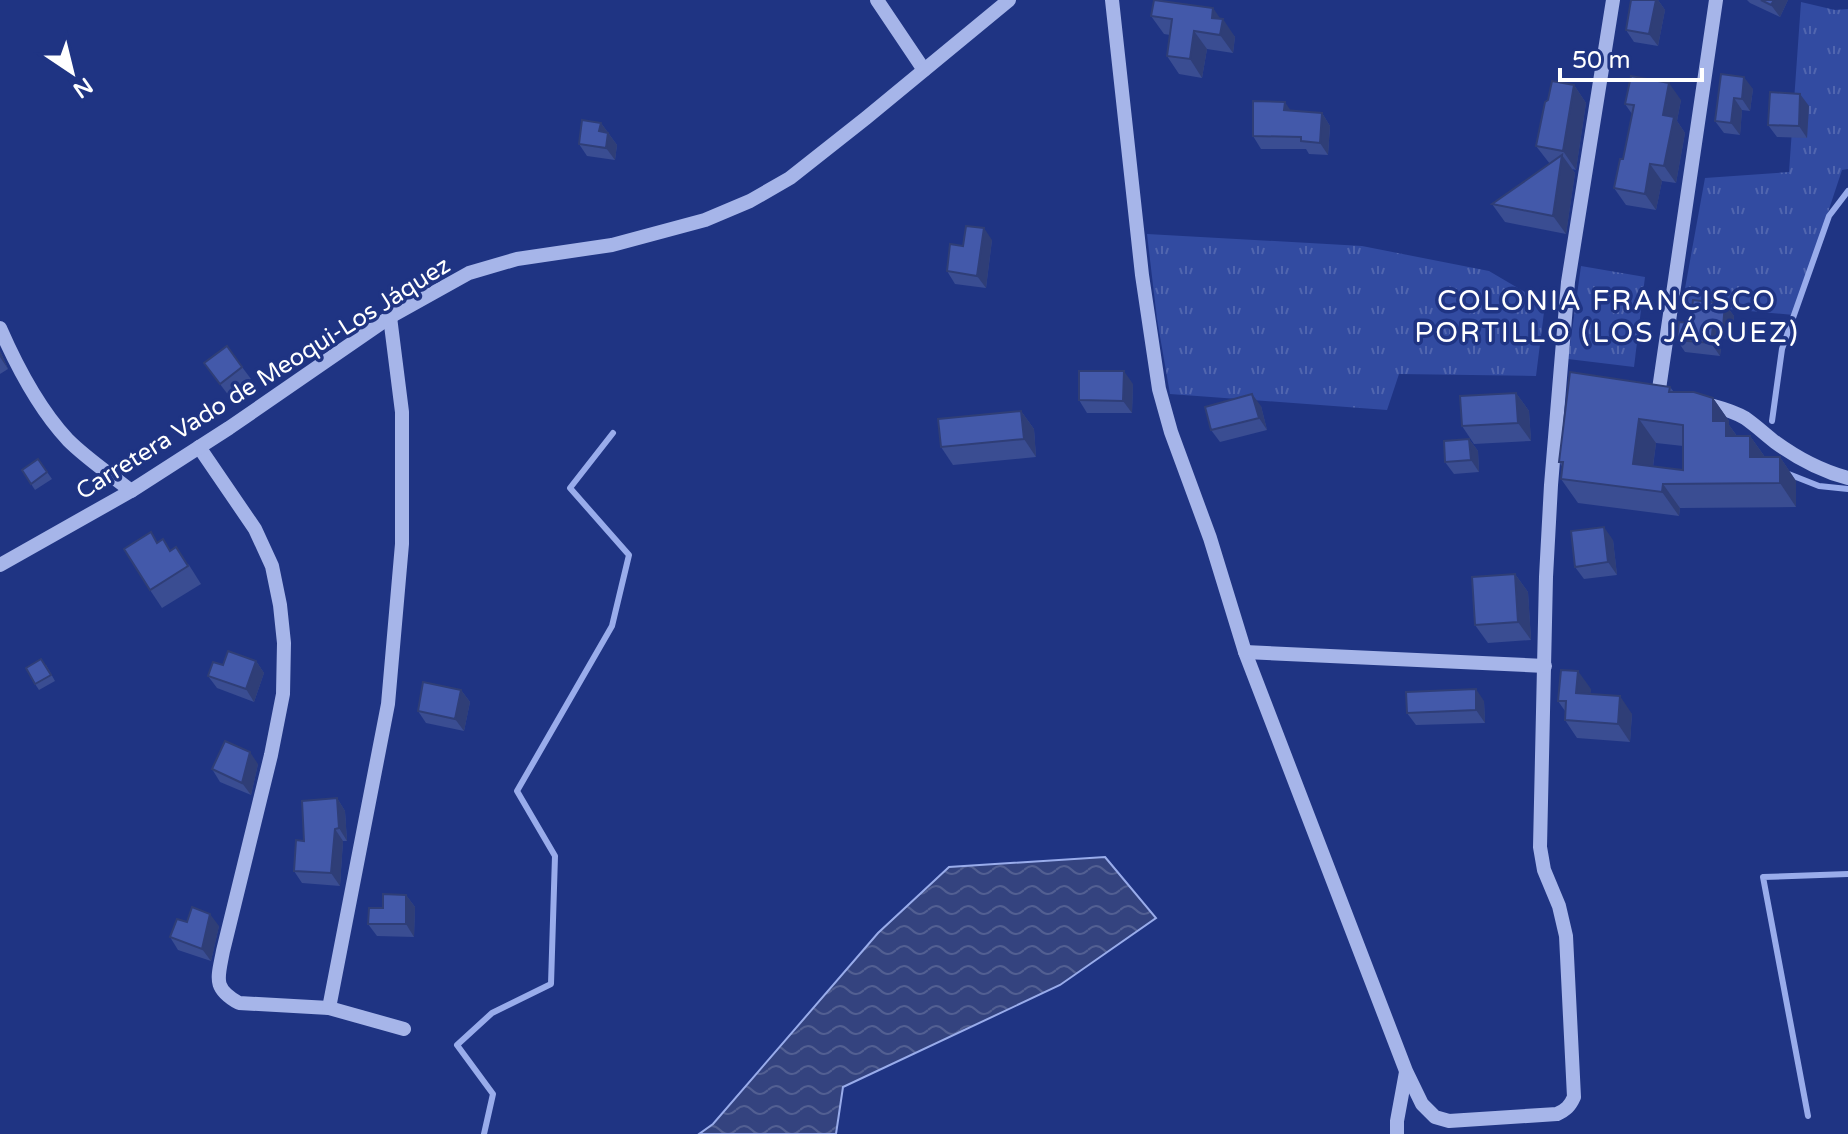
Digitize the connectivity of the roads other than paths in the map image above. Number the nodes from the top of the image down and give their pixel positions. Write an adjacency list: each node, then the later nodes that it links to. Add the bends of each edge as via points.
1 (877, 0): 6 (street)
2 (1009, 0): 6 (street, Carretera Vado de Meoqui-Los Jáquez)
3 (1112, 0): 13 (street, via 1159,389)
4 (1613, 0): 14 (street, via 1568,282 1567,383 1551,485)
5 (1716, 0): 10 (street, via 1664,397 1731,411 1798,457)
6 (924, 70): 7 (street, Carretera Vado de Meoqui-Los Jáquez, via 790,178 750,201 705,220 612,245 517,259 469,273)
7 (390, 317): 9 (street, Carretera Vado de Meoqui-Los Jáquez); 15 (street, via 402,412 400,576 388,704)
8 (0, 328): 11 (street, via 49,416 68,439)
9 (199, 447): 11 (street, Carretera Vado de Meoqui-Los Jáquez); 15 (street, via 255,529 272,566 284,643 283,694 218,975 221,989 239,1003)
10 (1848, 478)
11 (131, 491): 12 (street, Carretera Vado de Meoqui-Los Jáquez)
12 (0, 565)
13 (1245, 652): 14 (street); 17 (street)
14 (1545, 666): 17 (street, via 1540,847 1566,936 1574,1097 1557,1114 1449,1121 1435,1117 1422,1104)
15 (329, 1008): 16 (street)
16 (404, 1029)
17 (1406, 1071): 18 (street)
18 (1397, 1134)

